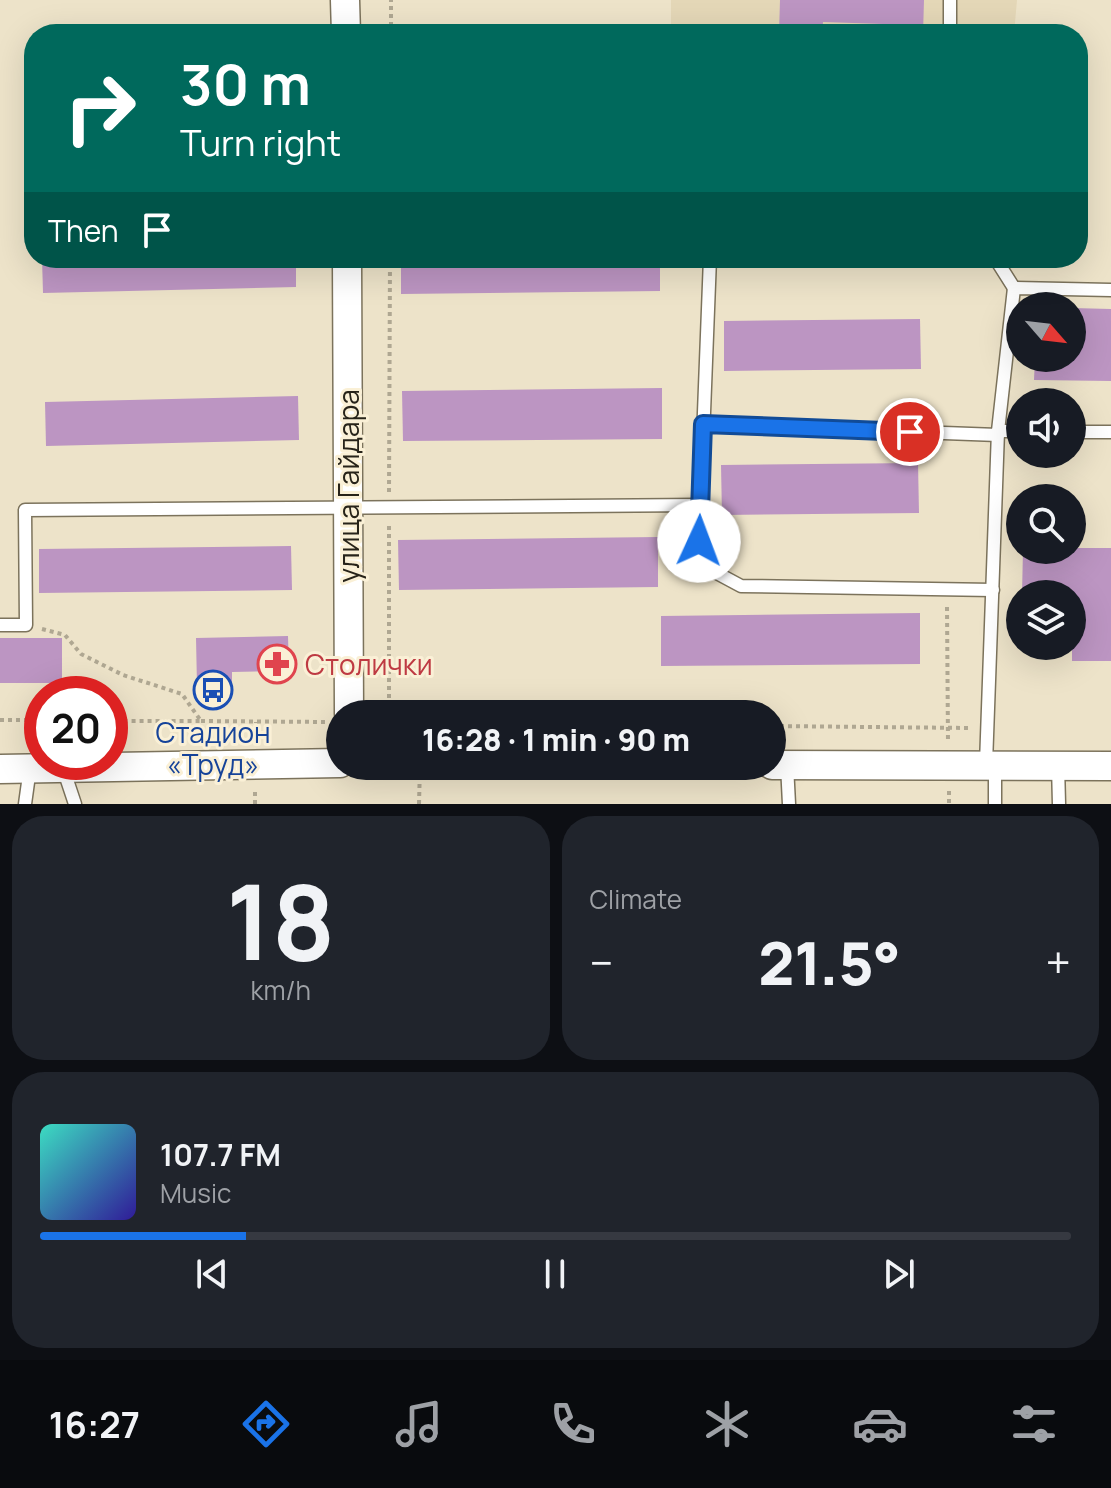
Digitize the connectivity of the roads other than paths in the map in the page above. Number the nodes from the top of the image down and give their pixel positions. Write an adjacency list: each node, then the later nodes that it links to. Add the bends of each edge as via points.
1 (345, 0): 3 (street)
2 (950, 0): 4 (lane)
3 (346, 24)
4 (950, 24)
5 (347, 268): 16 (street, улица Гайдара)
6 (710, 268): 10 (lane)
7 (1001, 268): 8 (lane)
8 (1014, 288): 9 (lane); 14 (lane)
9 (1111, 290)
10 (703, 424): 14 (lane); 15 (lane)
11 (1006, 432): 14 (lane)
12 (1086, 432): 13 (lane)
13 (1111, 432)
14 (998, 433): 17 (lane)
15 (700, 505): 16 (lane); 17 (lane, via 699,541 713,571 741,586)
16 (348, 507): 18 (lane, via 25,510 26,625); 19 (street, улица Гайдара)
17 (993, 590): 21 (lane)
18 (0, 625)
19 (339, 700)
20 (326, 763): 25 (street)
21 (990, 764): 22 (street); 23 (street); 34 (lane)
22 (786, 765)
23 (1058, 765): 24 (street); 35 (lane)
24 (1111, 766)
25 (128, 767)
26 (24, 768): 27 (street)
27 (0, 769)
28 (28, 780): 31 (lane)
29 (67, 780): 32 (lane)
30 (783, 780): 33 (lane)
31 (25, 804)
32 (75, 804)
33 (789, 804)
34 (995, 804)
35 (1059, 804)

